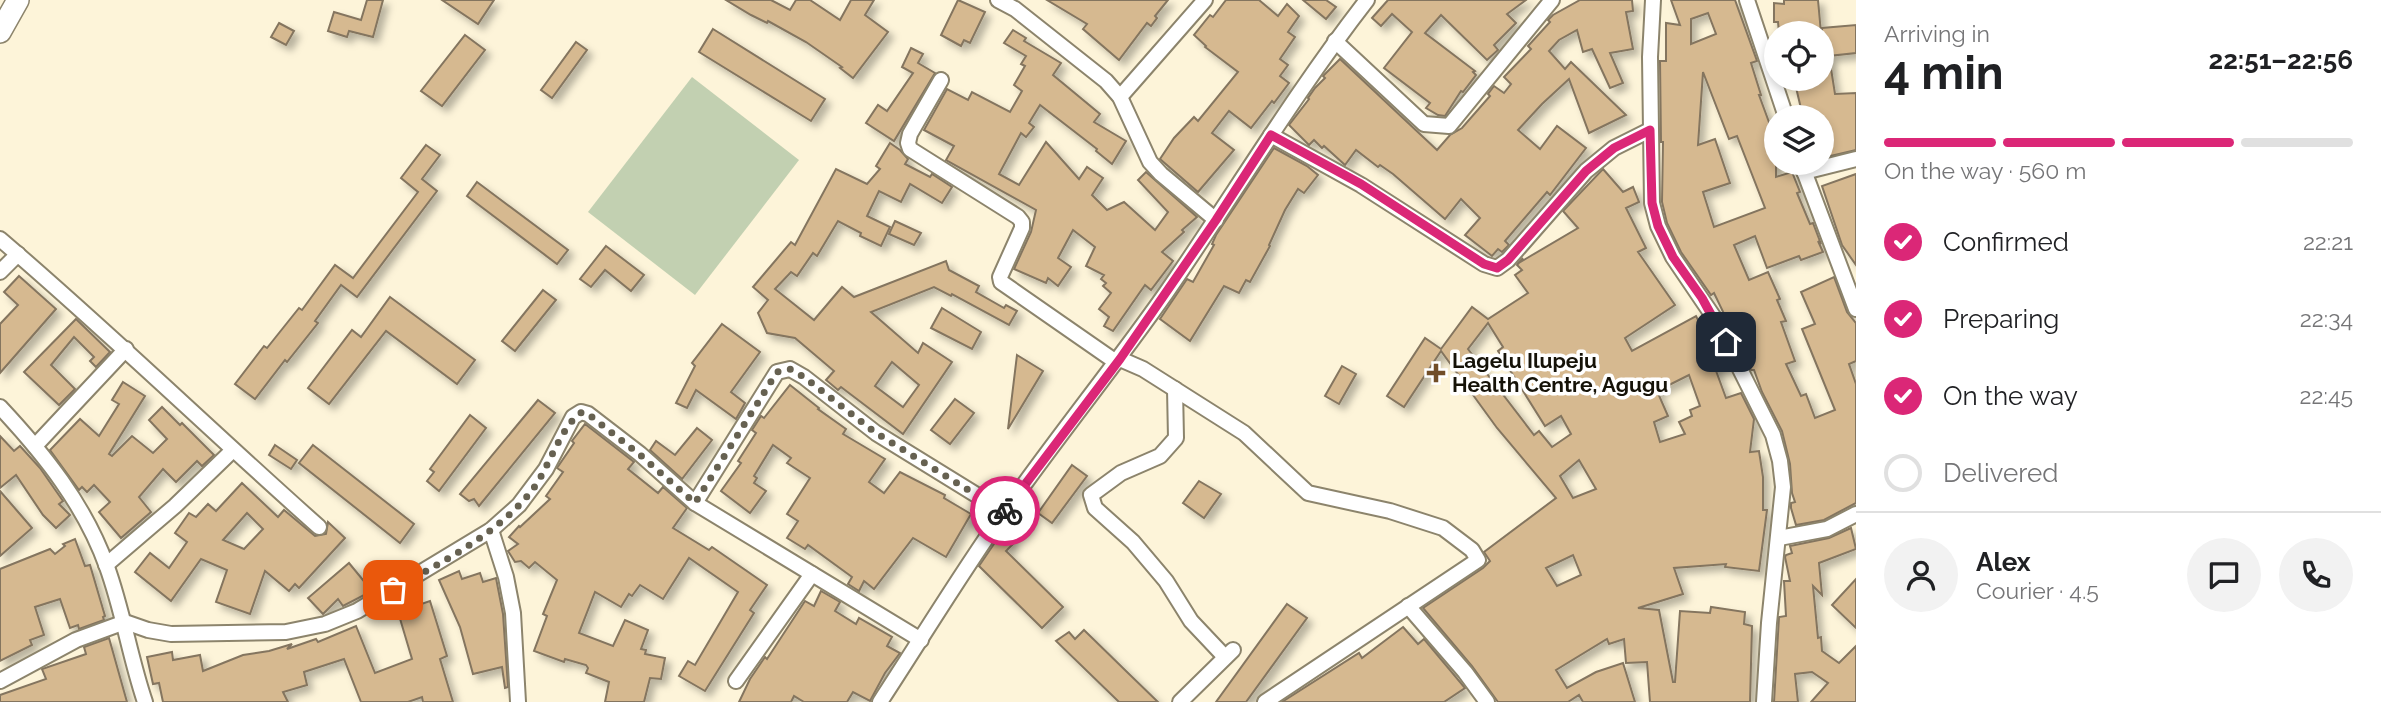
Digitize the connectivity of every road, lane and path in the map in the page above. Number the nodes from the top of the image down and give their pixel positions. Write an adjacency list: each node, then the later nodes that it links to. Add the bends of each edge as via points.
1 (18, 0): 9 (main road)
2 (998, 0): 8 (street)
3 (1205, 0): 12 (street)
4 (1367, 0): 10 (street)
5 (1552, 0): 10 (street, via 1449,126 1424,124)
6 (1653, 0): 14 (street)
7 (1747, 0): 13 (street)
8 (1018, 5): 12 (street)
9 (0, 32)
10 (1335, 41): 15 (street)
11 (941, 80): 25 (street, via 910,134 910,149 1018,217 1022,229 1001,282)
12 (1120, 97): 19 (street, via 1150,162)
13 (1782, 105)
14 (1650, 130): 15 (street, via 1614,148 1586,171 1497,268); 35 (street, via 1652,203 1658,226 1715,319 1773,435 1783,487)
15 (1271, 135): 19 (street)
16 (1856, 159): 17 (street)
17 (1834, 162)
18 (1806, 175): 23 (street)
19 (1216, 220): 25 (street)
20 (0, 239): 21 (street)
21 (18, 254): 22 (street); 24 (street)
22 (0, 272)
23 (1856, 309)
24 (126, 349): 28 (street); 29 (street)
25 (1118, 361): 26 (street, via 1143,369); 31 (street)
26 (1175, 389): 38 (street, via 1244,433 1308,493 1443,528 1472,550 1478,560); 46 (street, via 1176,438 1160,456 1121,473 1091,495 1095,508 1133,542 1166,581 1191,621 1229,654)
27 (0, 407): 28 (street)
28 (35, 446): 36 (street, via 70,492)
29 (233, 450): 33 (street); 36 (street)
30 (695, 503): 31 (street, via 777,372 790,369 876,433); 34 (street, via 582,412 573,417 533,489); 37 (street)
31 (1004, 512): 40 (street)
32 (1856, 514): 35 (street, via 1827,529)
33 (319, 527)
34 (491, 530): 39 (street, via 357,611 325,624 286,632 171,634); 44 (street, via 513,613)
35 (1779, 538): 49 (street)
36 (106, 565): 39 (street)
37 (812, 574): 40 (street); 42 (street)
38 (1408, 606): 47 (street); 48 (street)
39 (124, 622): 41 (street, via 76,640); 43 (street)
40 (921, 640): 45 (street)
41 (0, 681)
42 (736, 681)
43 (145, 702)
44 (518, 702)
45 (880, 702)
46 (1180, 702)
47 (1265, 702)
48 (1487, 702)
49 (1764, 702)

